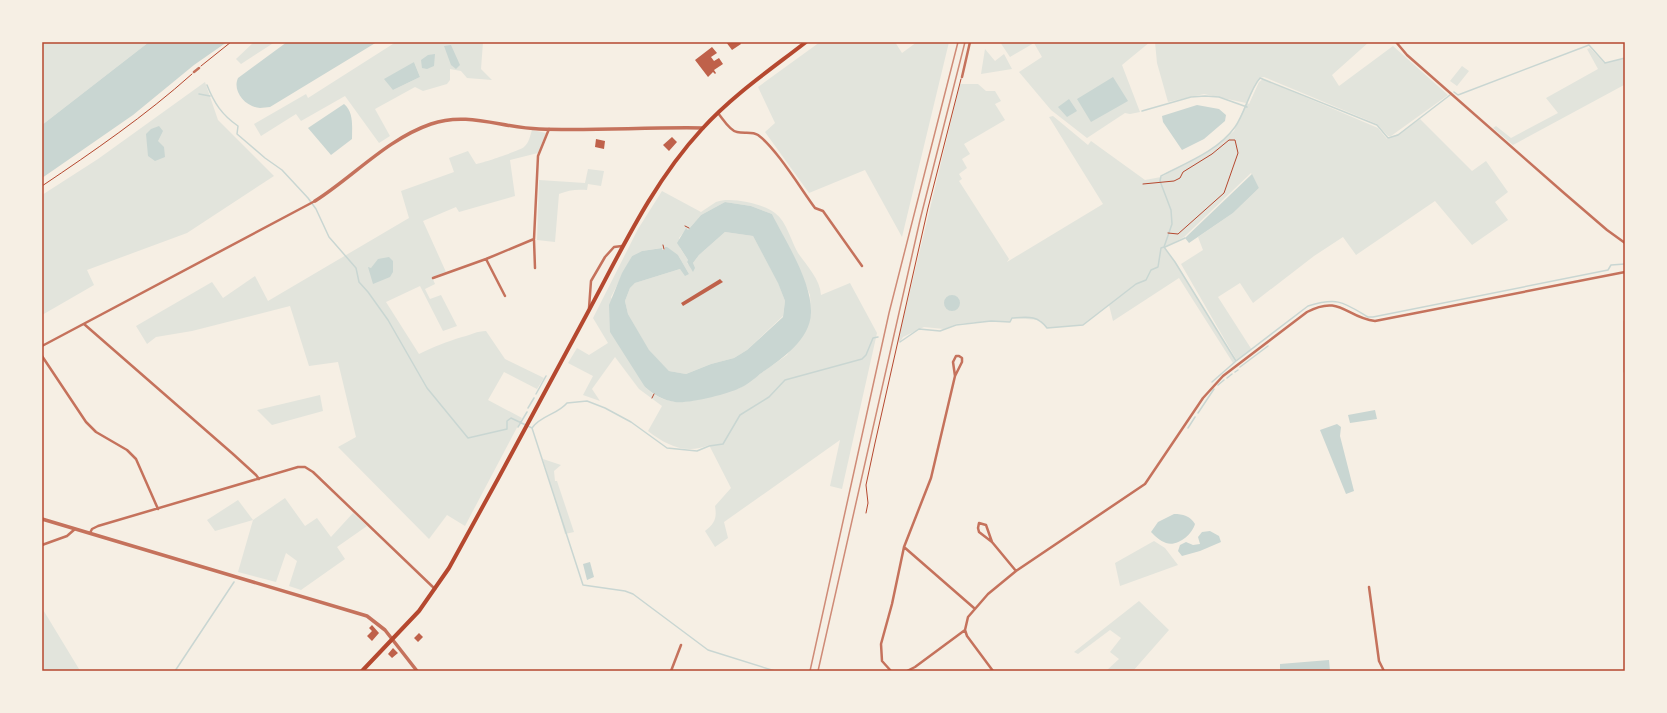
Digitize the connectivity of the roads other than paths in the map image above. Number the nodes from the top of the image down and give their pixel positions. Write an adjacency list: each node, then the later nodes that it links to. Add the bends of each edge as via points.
1 (806, 42): 7 (main road)
2 (970, 42): 6 (street)
3 (1396, 42): 12 (street, via 1564,193)
4 (199, 68): 5 (street)
5 (194, 72)
6 (962, 77)
7 (718, 112): 8 (main road); 15 (street, via 733,130 738,133 754,133 764,140 815,208 823,211)
8 (702, 128): 9 (street); 13 (main road, via 669,170)
9 (549, 129): 10 (street, via 463,118 431,124 414,131 370,159 341,184); 11 (street, via 538,156)
10 (315, 201): 22 (street)
11 (534, 239): 14 (street); 16 (street)
12 (1625, 243)
13 (623, 246): 20 (main road); 20 (street, via 614,247 591,281)
14 (486, 259): 18 (street); 19 (street)
15 (862, 266)
16 (535, 268)
17 (1625, 272): 35 (street, via 1375,321 1368,321 1334,305 1319,305 1223,376 1203,398 1145,484)
18 (433, 278)
19 (505, 296)
20 (589, 311): 37 (main road)
21 (1625, 322): 25 (street)
22 (84, 324): 23 (street); 27 (street)
23 (42, 346)
24 (42, 356): 28 (street, via 89,426 127,450 136,459)
25 (1625, 372)
26 (955, 376): 26 (street, via 962,362 959,356 954,360); 34 (street, via 932,478)
27 (259, 479): 28 (street); 37 (street, via 298,467 310,469)
28 (158, 509): 31 (street, via 98,526)
29 (42, 519): 30 (street)
30 (75, 529): 31 (street); 33 (street, via 67,536)
31 (90, 533): 40 (street, via 367,616)
32 (992, 542): 32 (street, via 986,525 979,522 979,532); 35 (street)
33 (42, 544)
34 (904, 547): 38 (street); 45 (street, via 881,644 882,661)
35 (1016, 571): 38 (street)
36 (1369, 587): 48 (street, via 1379,661)
37 (435, 590): 40 (main road)
38 (974, 608): 39 (street, via 968,617)
39 (965, 630): 46 (street); 47 (street)
40 (393, 639): 42 (main road); 43 (street)
41 (681, 645): 44 (street)
42 (362, 671)
43 (417, 671)
44 (671, 671)
45 (890, 671)
46 (907, 671)
47 (993, 671)
48 (1384, 671)

